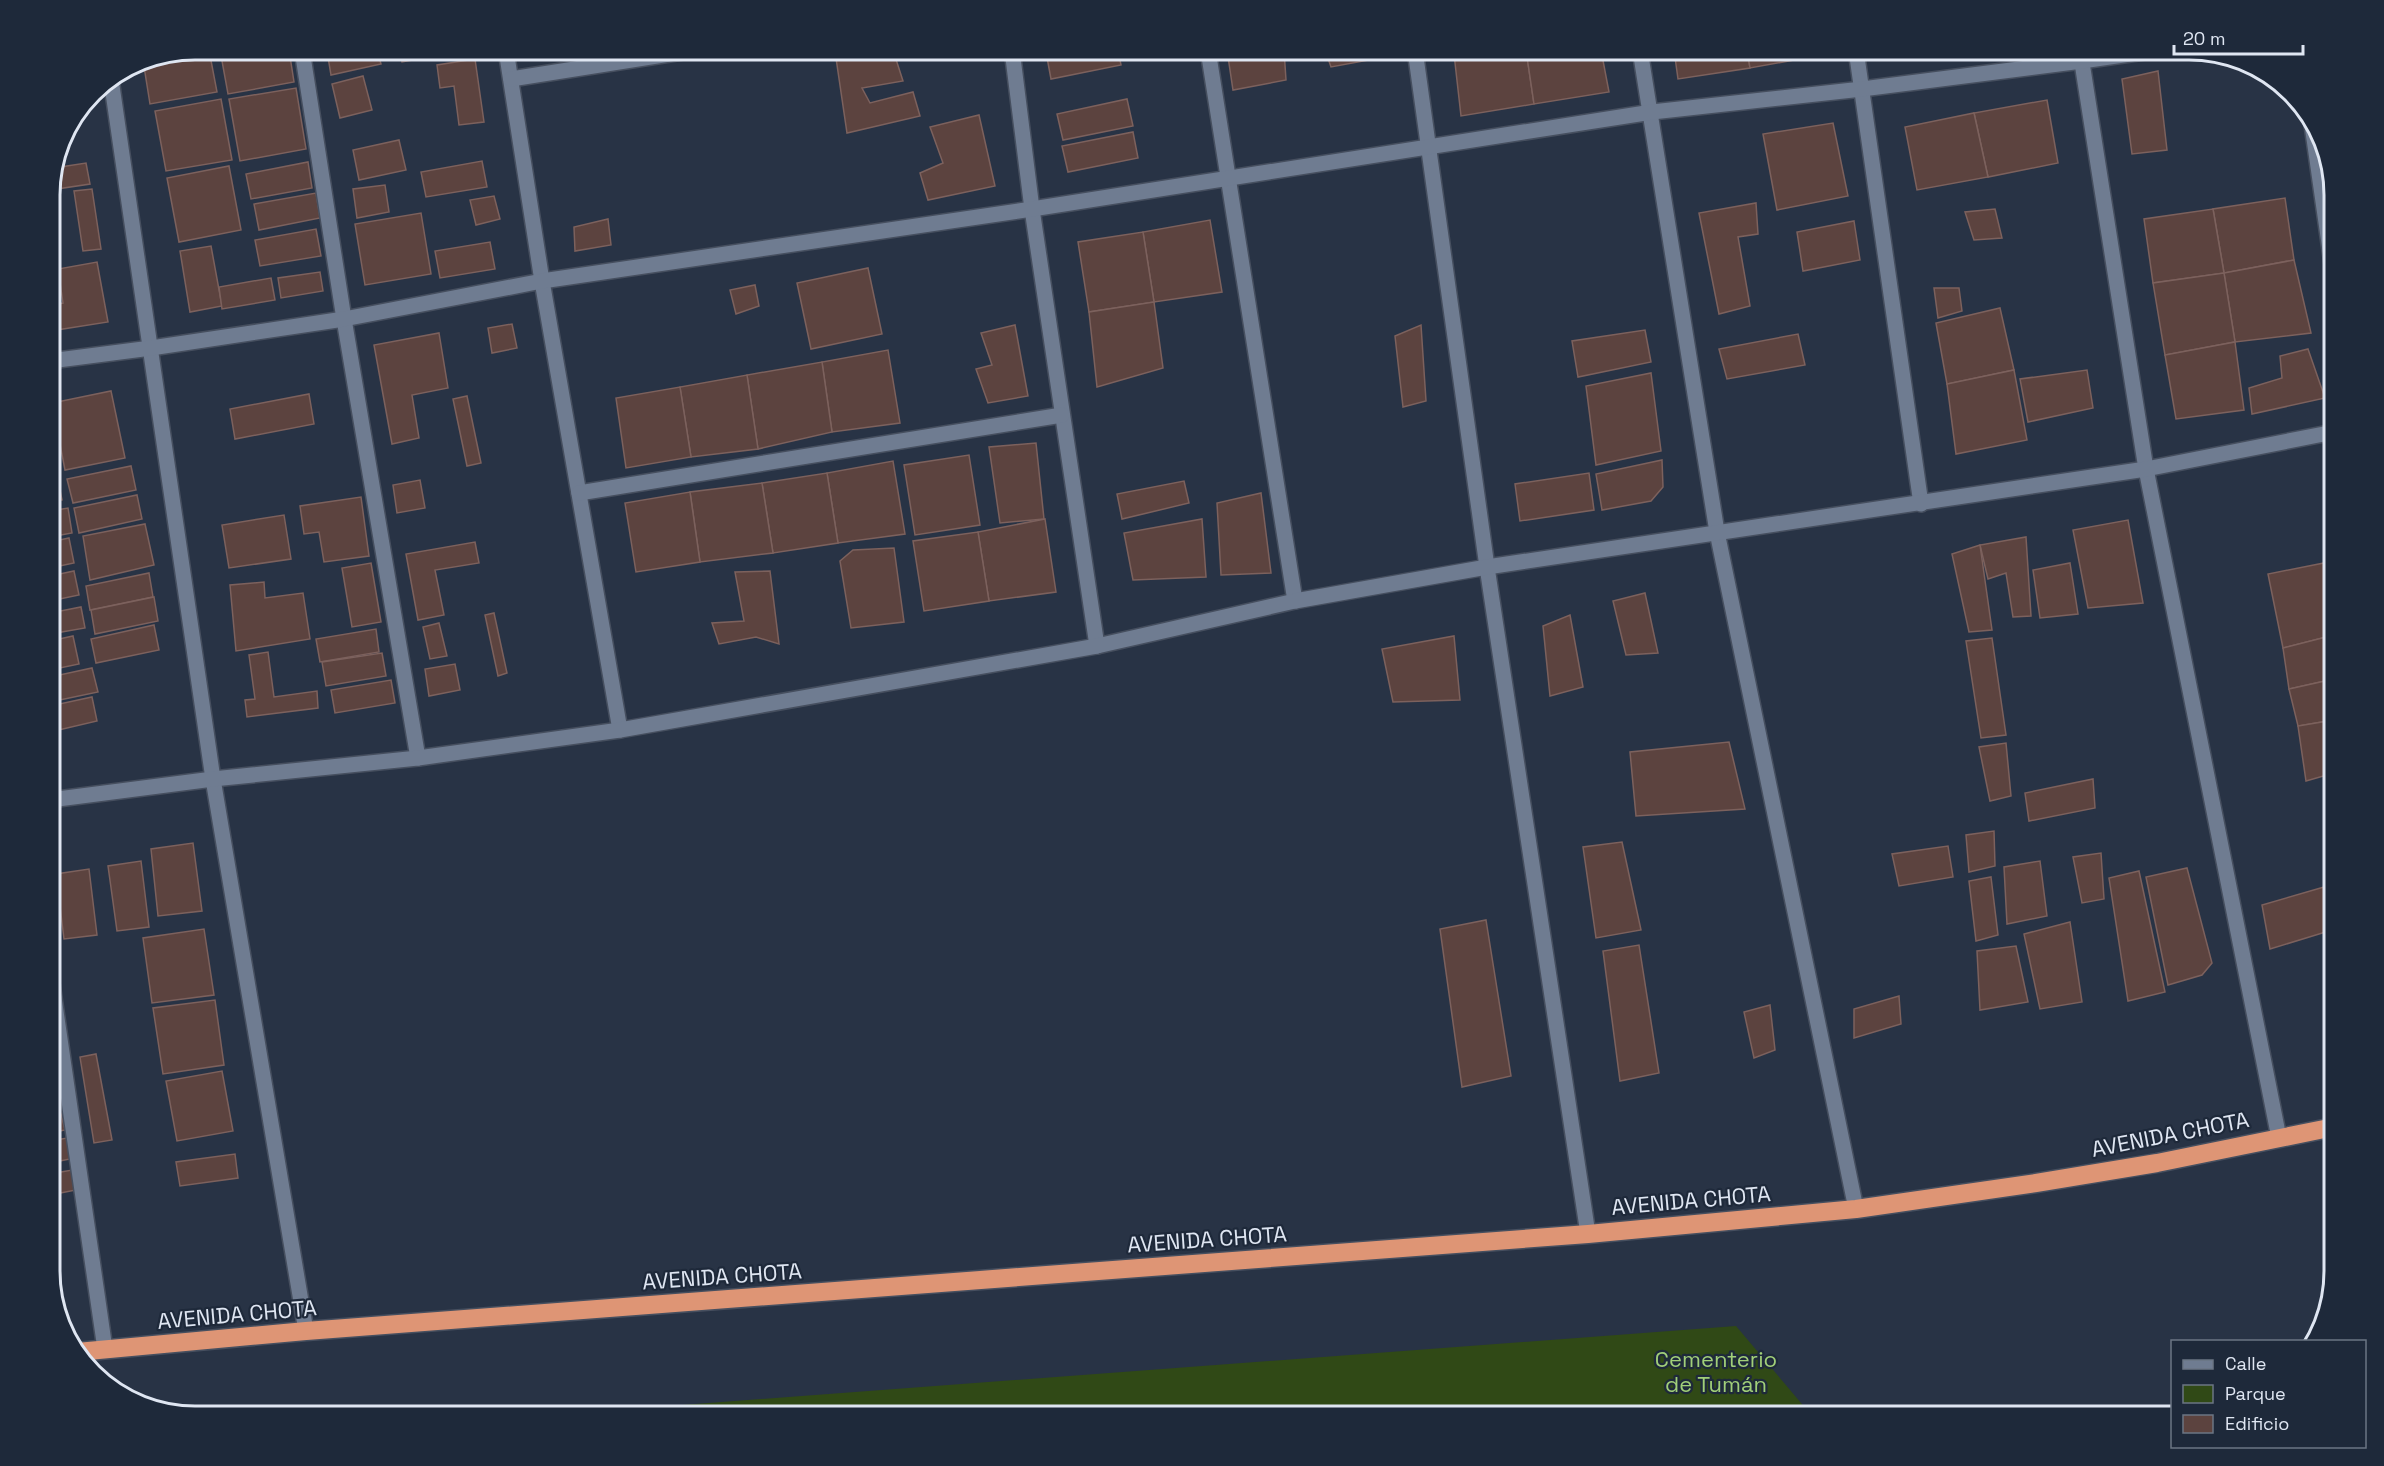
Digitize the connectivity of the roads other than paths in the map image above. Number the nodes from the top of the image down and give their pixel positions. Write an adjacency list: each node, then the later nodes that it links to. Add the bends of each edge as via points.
1 (304, 60): 21 (street)
2 (508, 60): 11 (street)
3 (632, 60): 11 (street)
4 (1013, 60): 19 (street)
5 (1210, 60): 17 (street)
6 (1416, 60): 15 (street)
7 (1642, 60): 14 (street)
8 (1858, 60): 13 (street)
9 (2049, 60): 13 (street)
10 (2082, 60): 26 (street)
11 (511, 79): 20 (street)
12 (112, 88): 22 (street)
13 (1862, 89): 14 (street); 28 (street)
14 (1652, 112): 15 (street); 29 (street)
15 (1429, 146): 17 (street); 30 (street)
16 (2315, 147): 18 (street)
17 (1228, 177): 19 (street); 31 (street)
18 (2324, 208)
19 (1032, 209): 20 (street); 24 (street)
20 (542, 281): 21 (street); 27 (street)
21 (344, 319): 22 (street); 34 (street)
22 (151, 348): 23 (street); 35 (street)
23 (60, 360)
24 (1062, 415): 27 (street); 32 (street)
25 (2324, 434): 26 (street)
26 (2146, 469): 28 (street); 39 (street)
27 (579, 494): 33 (street)
28 (1921, 504): 29 (street)
29 (1717, 532): 30 (street); 40 (street)
30 (1487, 567): 31 (street); 41 (street)
31 (1295, 601): 32 (street)
32 (1097, 646): 33 (street)
33 (620, 730): 34 (street)
34 (417, 758): 35 (street)
35 (213, 779): 36 (street); 42 (street)
36 (60, 800)
37 (60, 1039): 43 (street)
38 (2324, 1129): 39 (highway, AVENIDA CHOTA)
39 (2279, 1138): 40 (highway, AVENIDA CHOTA, via 2157,1163)
40 (1856, 1209): 41 (highway, AVENIDA CHOTA)
41 (1588, 1234): 42 (highway, AVENIDA CHOTA)
42 (306, 1331): 43 (highway, AVENIDA CHOTA)
43 (105, 1349): 44 (highway, AVENIDA CHOTA)
44 (87, 1351)

